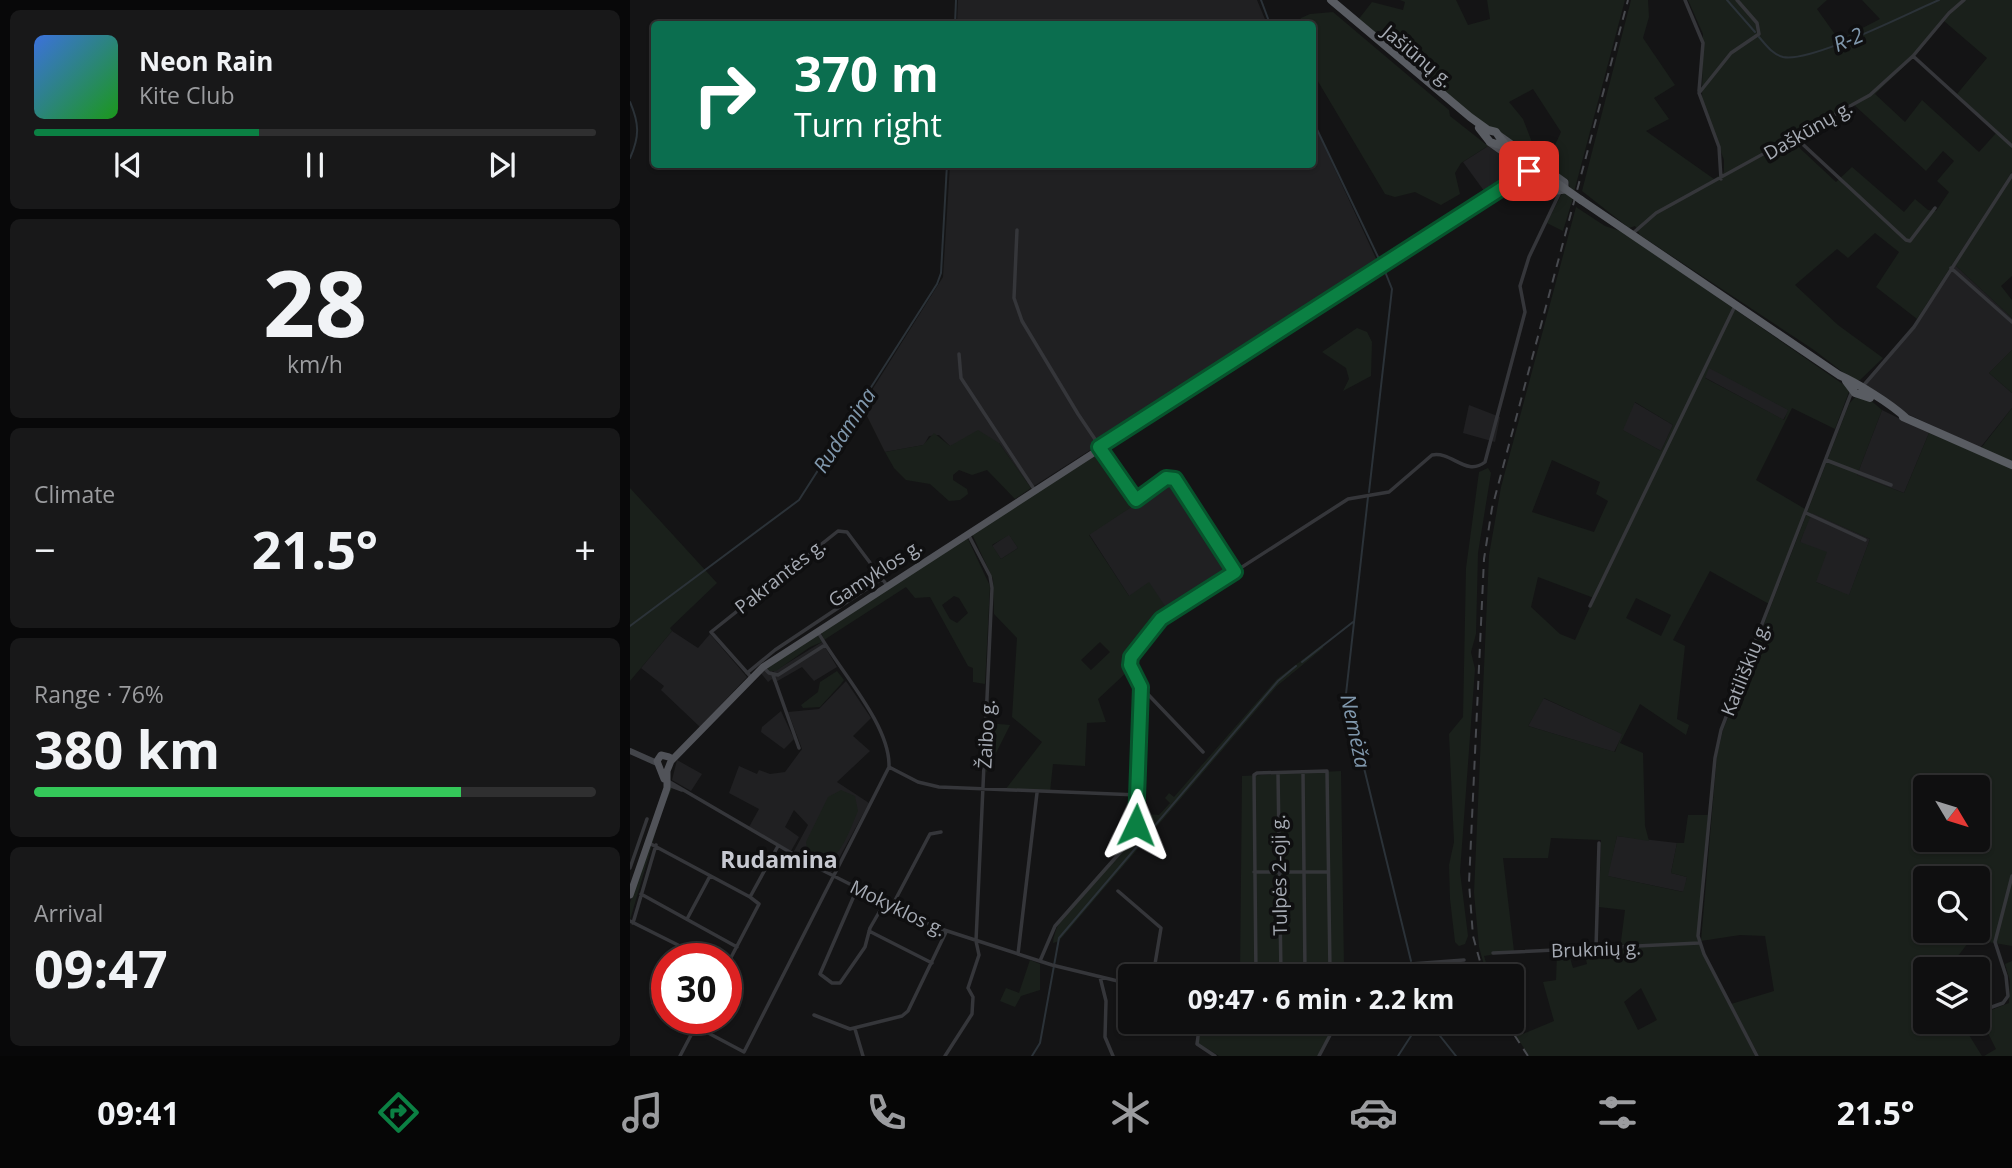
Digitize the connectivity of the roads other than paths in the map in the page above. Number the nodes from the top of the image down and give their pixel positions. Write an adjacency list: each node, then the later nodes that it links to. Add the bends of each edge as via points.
1 (1329, 0): 7 (highway, Jašiūnų g.)
2 (1685, 0): 6 (street, via 1703,43)
3 (1737, 0): 6 (street, via 1759,25 1759,34 1731,53)
4 (1964, 0): 5 (street, Daškūnų g.)
5 (1913, 56): 8 (street, Daškūnų g., via 1870,95); 9 (street)
6 (1699, 93): 12 (street, via 1719,147)
7 (1493, 138): 10 (main road); 13 (highway, Jašiūnų g.); 13 (main road, via 1566,182 1567,188)
8 (1796, 138): 12 (street, Daškūnų g.); 14 (street, via 1906,240 1910,241)
9 (2012, 146)
10 (1529, 171): 13 (main road); 22 (main road, Gamyklos g.)
11 (2012, 175): 17 (street, Katiliškių g.)
12 (1721, 179): 16 (street, Daškūnų g., via 1651,216)
13 (1560, 189): 16 (highway, Jašiūnų g., bridge); 30 (street, via 1520,286 1525,312 1485,462 1469,467 1441,454 1432,455 1389,492 1348,499)
14 (1935, 208)
15 (1017, 230): 22 (street, via 1017,307)
16 (1632, 234): 18 (highway, Jašiūnų g.)
17 (1951, 268): 19 (street); 21 (street, Katiliškių g., via 1914,327)
18 (1736, 304): 21 (highway, Jašiūnų g.); 32 (street)
19 (2012, 322)
20 (959, 354): 26 (street, via 961,378)
21 (1858, 388): 23 (street, Katiliškių g., via 1845,408); 24 (highway, Jašiūnų g., via 1906,418)
22 (1099, 447): 26 (main road, Gamyklos g.); 30 (street, via 1136,500 1166,478 1175,479)
23 (1826, 460): 25 (street); 27 (street, Katiliškių g.)
24 (2012, 465)
25 (1891, 485)
26 (1034, 489): 28 (main road, Gamyklos g.)
27 (1806, 513): 29 (street); 79 (street, Katiliškių g., via 1721,730)
28 (967, 533): 31 (main road, Gamyklos g.); 47 (street, Žaibo g., via 986,566 992,588)
29 (1865, 541)
30 (1235, 572): 38 (street, via 1155,625 1130,661)
31 (885, 581): 33 (main road, Gamyklos g.); 36 (street, via 775,650); 36 (street, Pakrantės g., via 848,532 838,531 712,632)
32 (1590, 606)
33 (817, 630): 34 (street); 35 (main road, Gamyklos g.)
34 (825, 645): 37 (street); 43 (street, via 875,723)
35 (763, 667): 36 (main road, Gamyklos g.); 37 (street)
36 (749, 675): 42 (main road, Gamyklos g., via 686,747)
37 (773, 675): 39 (street)
38 (1141, 687): 41 (street); 49 (street)
39 (799, 748)
40 (630, 751): 42 (main road)
41 (1203, 752)
42 (664, 763): 46 (main road)
43 (889, 767): 47 (street, via 930,786); 63 (street)
44 (1303, 772): 45 (street); 59 (street); 60 (street, via 1327,771)
45 (1278, 773): 57 (street, via 1254,775); 58 (street, Tulpės 2-oji g.)
46 (666, 782): 52 (main road); 55 (street, Mokyklos g.)
47 (983, 790): 48 (street); 75 (street, Žaibo g.)
48 (1037, 793): 49 (street); 82 (street)
49 (1138, 794): 84 (street, via 1132,839 1060,919)
50 (647, 819): 56 (street)
51 (941, 832): 70 (street, via 930,834)
52 (647, 842): 54 (street); 56 (main road)
53 (1599, 844): 80 (street)
54 (656, 845): 61 (street); 66 (street)
55 (778, 846): 63 (street, Mokyklos g.); 68 (street)
56 (634, 866): 67 (main road)
57 (1254, 872): 58 (street); 87 (street)
58 (1279, 872): 59 (street); 88 (street, Tulpės 2-oji g.)
59 (1303, 872): 60 (street); 89 (street)
60 (1328, 872): 90 (street)
61 (710, 876): 68 (street); 71 (street)
62 (2012, 876): 94 (street, via 1995,942 2007,976 2008,996)
63 (834, 877): 64 (street, Mokyklos g.); 101 (street)
64 (857, 888): 69 (street, Mokyklos g.); 73 (street, via 822,978 840,983 865,947)
65 (1118, 891): 86 (street, via 1161,928)
66 (641, 894): 71 (street); 72 (street)
67 (630, 895)
68 (750, 897): 78 (street, via 759,904)
69 (885, 902): 70 (street, Mokyklos g.); 73 (street)
70 (892, 906): 74 (street, Mokyklos g.)
71 (687, 919): 77 (street)
72 (631, 923): 76 (street)
73 (869, 931): 85 (street)
74 (946, 932): 75 (street, Mokyklos g.); 85 (street)
75 (976, 941): 82 (street, Mokyklos g.); 104 (street, Žaibo g., via 979,955 969,986 972,1010)
76 (673, 943)
77 (730, 943)
78 (739, 943)
79 (1699, 943): 80 (street, Bruknių g.); 108 (street)
80 (1596, 948): 81 (street, Bruknių g.)
81 (1493, 953)
82 (1018, 954): 84 (street, Mokyklos g.)
83 (1464, 960): 91 (street)
84 (1040, 961): 92 (street, Mokyklos g.)
85 (932, 962): 96 (street, via 906,1014)
86 (1155, 964)
87 (1256, 964)
88 (1281, 964)
89 (1305, 964)
90 (1330, 964)
91 (1410, 964)
92 (1100, 977): 93 (street, Mokyklos g.); 105 (street, via 1106,1001 1105,1037)
93 (1118, 981)
94 (1990, 1008)
95 (814, 1015): 96 (street, via 837,1027)
96 (855, 1029): 103 (street)
97 (692, 1034): 102 (street)
98 (708, 1034): 101 (street)
99 (1198, 1034): 106 (street, via 1197,1045)
100 (1331, 1034): 107 (street)
101 (743, 1054)
102 (680, 1056)
103 (863, 1056)
104 (945, 1056)
105 (1113, 1056)
106 (1215, 1056)
107 (1319, 1056)
108 (1757, 1056)

